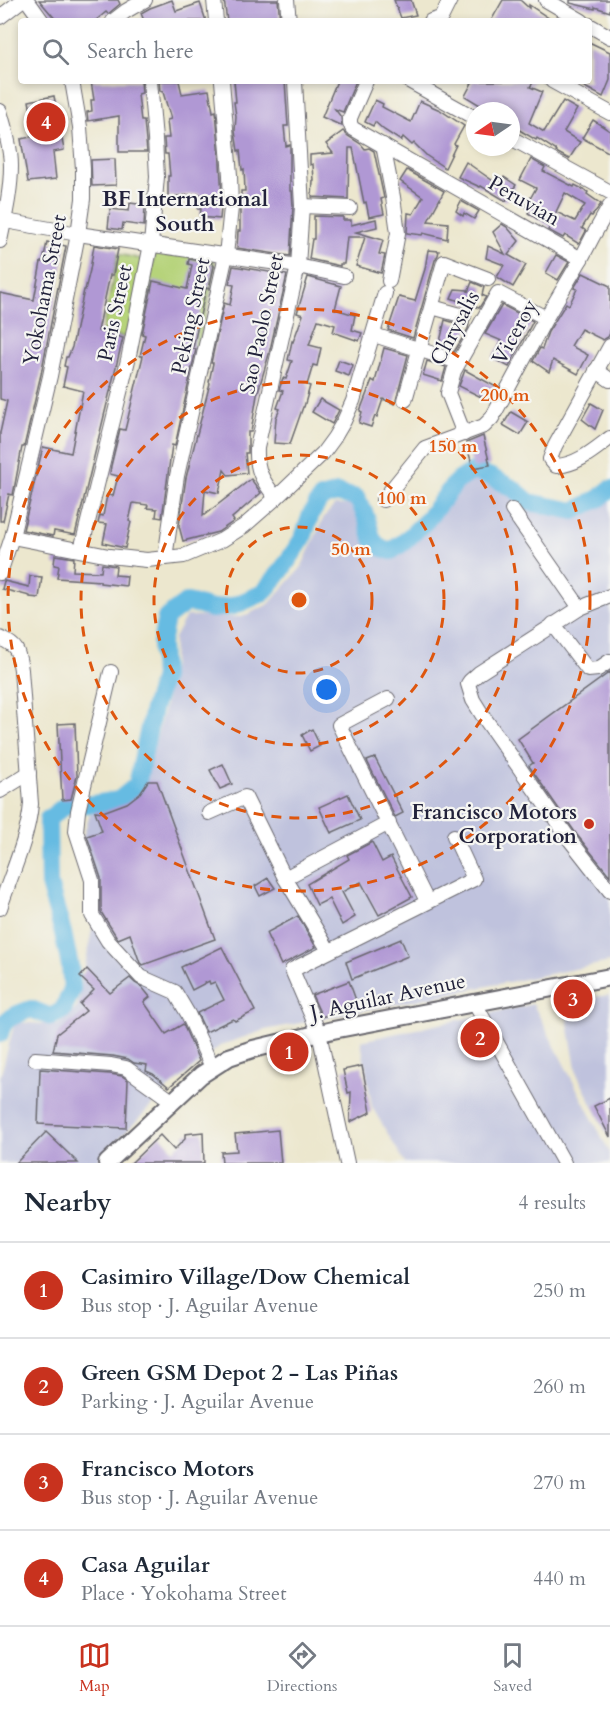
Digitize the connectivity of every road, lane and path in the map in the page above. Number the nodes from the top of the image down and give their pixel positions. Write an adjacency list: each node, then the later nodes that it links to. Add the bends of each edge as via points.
1 (22, 0): 9 (street)
2 (27, 0): 10 (street)
3 (145, 0): 8 (street)
4 (214, 0): 11 (street)
5 (287, 0): 12 (street)
6 (450, 0): 13 (street)
7 (546, 0): 14 (street)
8 (128, 16)
9 (0, 17)
10 (40, 18)
11 (216, 18)
12 (289, 18)
13 (441, 18)
14 (577, 18)
15 (592, 27): 16 (street)
16 (610, 37)
17 (73, 84): 34 (street, Yokohama Street, via 83,169)
18 (150, 84): 36 (street, Paris Street, via 157,177)
19 (222, 84): 37 (street, Peking Street, via 231,208)
20 (295, 84): 30 (street, Sao Paolo Street)
21 (365, 84): 28 (street, Peruvian, via 350,118 351,125)
22 (414, 84): 25 (street)
23 (557, 84): 26 (street)
24 (0, 111): 33 (street, via 11,164)
25 (466, 113)
26 (610, 113)
27 (520, 143): 29 (street)
28 (383, 145): 38 (street, Peruvian); 45 (street, via 398,233)
29 (610, 192)
30 (302, 206): 32 (street); 39 (street, Sao Paolo Street)
31 (610, 206): 38 (street, Viceroy)
32 (350, 208)
33 (2, 220): 34 (street); 35 (street)
34 (78, 234): 36 (street); 57 (street, Yokohama Street)
35 (0, 241)
36 (152, 244): 37 (street); 58 (street, Paris Street)
37 (226, 255): 39 (street); 59 (street, Peking Street, via 177,476)
38 (582, 259): 44 (street, Viceroy)
39 (298, 266): 40 (street); 54 (street, Sao Paolo Street, via 257,448 259,472)
40 (344, 276)
41 (488, 279): 42 (street, via 444,262)
42 (432, 307): 43 (street); 47 (street)
43 (464, 316)
44 (546, 318): 52 (street, Viceroy, via 492,418); 52 (street, Chrysalis, via 498,293 454,371 448,393)
45 (374, 335): 47 (street); 54 (street, via 344,421 323,453)
46 (610, 346): 49 (street)
47 (420, 349): 48 (street); 51 (street)
48 (449, 358)
49 (596, 370): 50 (street); 53 (street, via 550,459 560,466 585,456)
50 (610, 380)
51 (405, 400)
52 (464, 434): 55 (street, Viceroy, via 425,448)
53 (610, 438)
54 (276, 498): 59 (street, via 222,540 184,556)
55 (383, 500)
56 (512, 510): 62 (street)
57 (12, 537): 58 (street); 60 (street, Yokohama Street)
58 (81, 550): 59 (street, via 147,560)
59 (165, 558)
60 (0, 573)
61 (610, 596): 62 (street)
62 (580, 608): 63 (street)
63 (553, 624): 65 (street, via 588,670); 74 (street, via 479,673 468,687 490,726)
64 (0, 638): 68 (street, via 11,643 18,653)
65 (610, 661)
66 (111, 672): 82 (street, via 76,831 92,880 92,915 108,941 141,977 175,992)
67 (388, 699): 71 (street, via 339,725)
68 (29, 773): 69 (street); 76 (street, via 30,817)
69 (0, 791)
70 (209, 813): 73 (street, via 244,797)
71 (389, 823): 73 (street); 75 (street)
72 (454, 836): 75 (street, via 474,879)
73 (285, 878): 77 (street)
74 (610, 891)
75 (427, 901): 77 (street)
76 (0, 908)
77 (329, 951): 80 (street, via 292,970)
78 (610, 977): 79 (main road, J. Aguilar Avenue)
79 (474, 1002): 80 (main road, J. Aguilar Avenue); 86 (street)
80 (320, 1033): 82 (main road, J. Aguilar Avenue, via 253,1049); 85 (street)
81 (35, 1059): 83 (street, via 126,1068)
82 (212, 1067): 83 (main road, J. Aguilar Avenue)
83 (172, 1101): 84 (main road, J. Aguilar Avenue)
84 (107, 1163)
85 (347, 1163)
86 (564, 1163)

